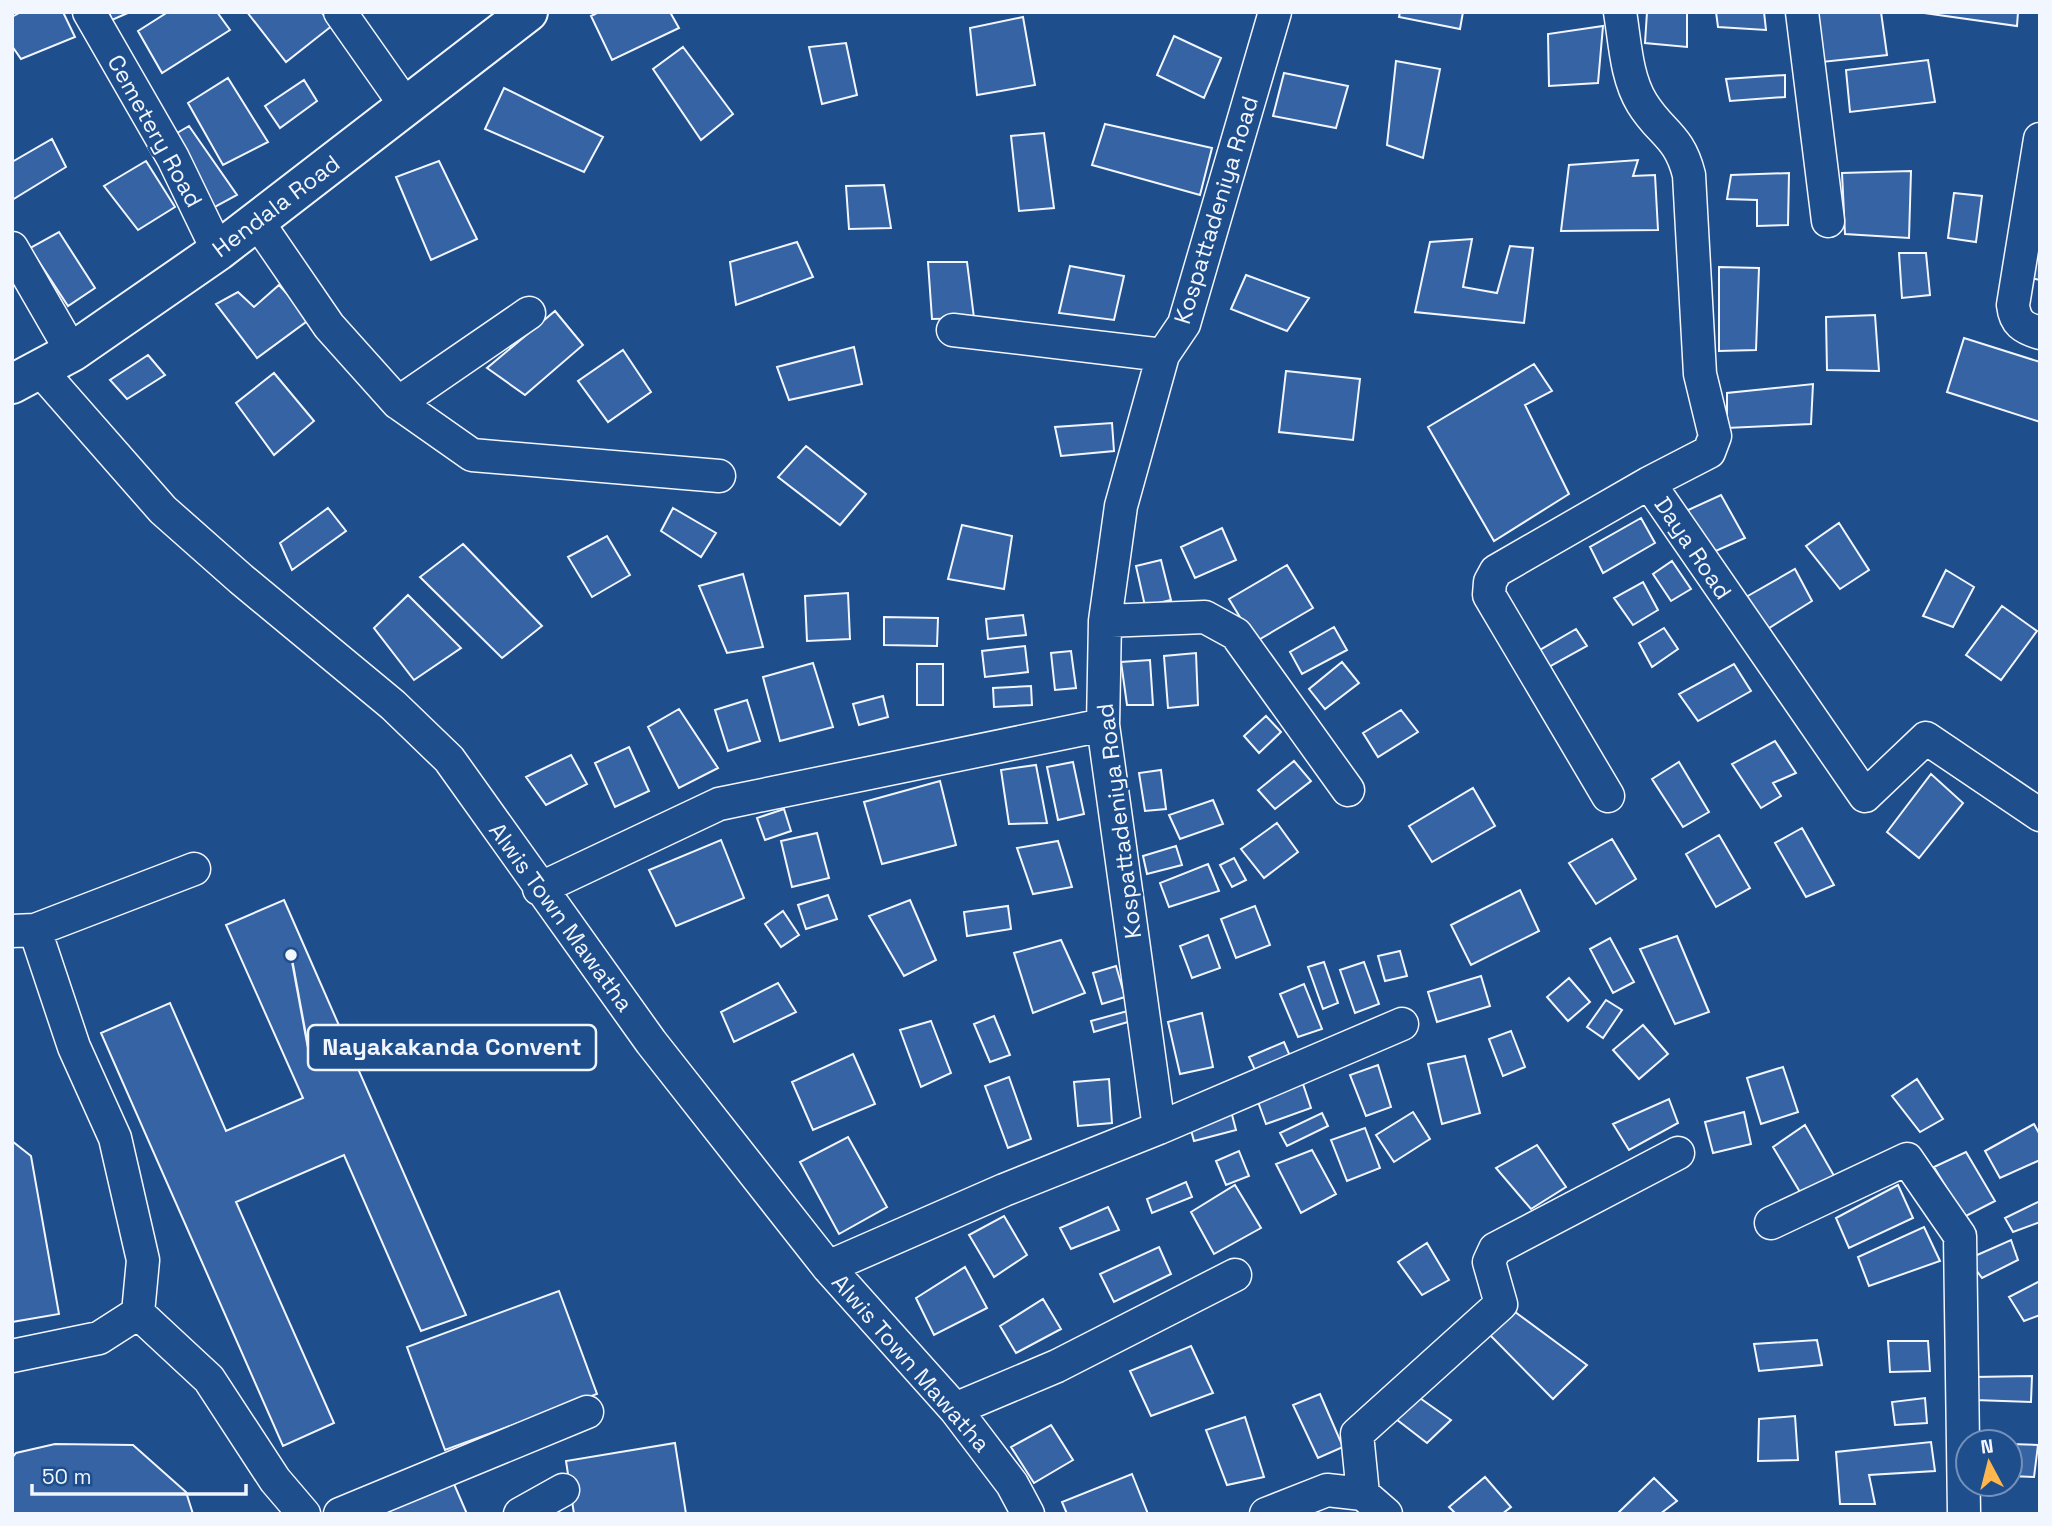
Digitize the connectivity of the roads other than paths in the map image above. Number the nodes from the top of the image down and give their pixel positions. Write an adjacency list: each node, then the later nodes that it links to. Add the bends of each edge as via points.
1 (89, 12): 12 (street, Cemetery Road, via 173,158)
2 (340, 12): 7 (street)
3 (528, 12): 7 (main road, Hendala Road)
4 (1275, 12): 16 (street, Kospattadeniya Road, via 1184,324)
5 (1620, 12): 20 (street, Daya Road, via 1633,85 1643,105 1683,151 1689,175 1700,374 1716,436 1709,452)
6 (1802, 12): 10 (street)
7 (405, 106): 9 (main road, Hendala Road)
8 (2040, 139): 15 (street, via 2013,305 2014,317 2024,328)
9 (257, 221): 12 (main road, Hendala Road); 18 (street, via 330,326)
10 (1828, 221)
11 (12, 248): 17 (street, Alwis Town Mawatha)
12 (218, 251): 17 (main road, Hendala Road)
13 (529, 313): 18 (street)
14 (953, 330): 16 (street)
15 (2040, 333)
16 (1163, 355): 21 (street, Kospattadeniya Road, via 1121,506)
17 (42, 369): 27 (street, Alwis Town Mawatha, via 163,510 393,705 449,759)
18 (398, 403): 19 (street, via 472,455)
19 (719, 476)
20 (1649, 483): 24 (street, via 1496,571 1490,582 1489,594); 25 (street, Daya Road, via 1865,796 1926,737)
21 (1105, 621): 22 (street, Kospattadeniya Road); 23 (street, via 1205,617 1236,634)
22 (1103, 725): 27 (street, via 719,804); 30 (street, Kospattadeniya Road)
23 (1348, 790)
24 (1608, 796)
25 (2040, 815)
26 (194, 869): 28 (street)
27 (539, 889): 33 (street, Alwis Town Mawatha, via 651,1042)
28 (23, 931): 35 (street, via 115,1138 143,1260)
29 (1402, 1024): 30 (street)
30 (1159, 1128): 33 (street)
31 (1678, 1153): 40 (street, via 1496,1249 1489,1262 1501,1304 1357,1434)
32 (1771, 1223): 46 (street, via 1907,1159 1960,1236)
33 (828, 1267): 37 (street, Alwis Town Mawatha)
34 (1235, 1275): 37 (street, via 1057,1366)
35 (138, 1312): 36 (street, via 99,1338); 41 (street, via 209,1379 275,1480)
36 (12, 1356)
37 (956, 1409): 44 (street, Alwis Town Mawatha, via 1012,1484)
38 (587, 1412): 42 (street)
39 (563, 1490): 43 (street)
40 (1374, 1504): 45 (street, via 1327,1490)
41 (304, 1514)
42 (340, 1514)
43 (520, 1514)
44 (1028, 1514)
45 (1266, 1514)
46 (1964, 1514)

